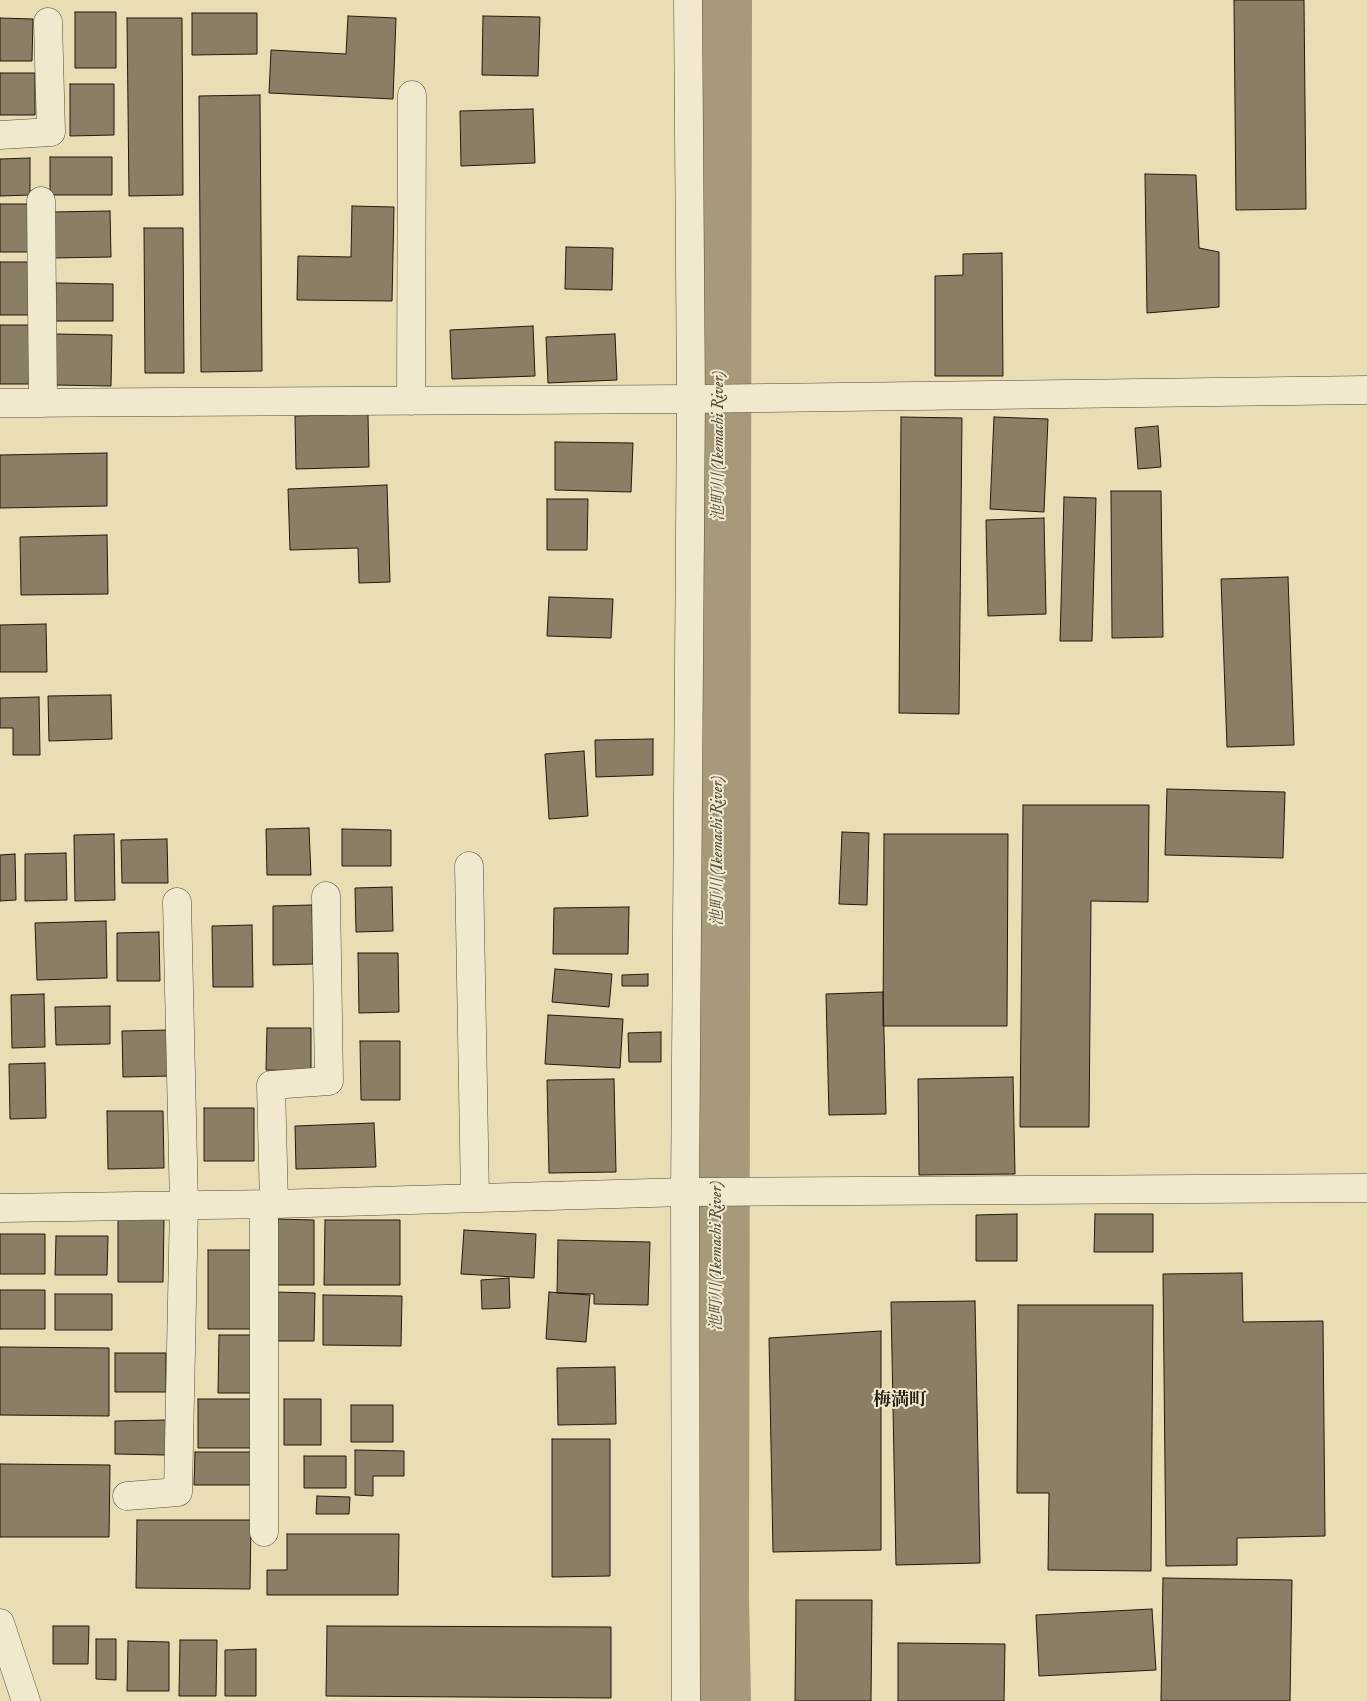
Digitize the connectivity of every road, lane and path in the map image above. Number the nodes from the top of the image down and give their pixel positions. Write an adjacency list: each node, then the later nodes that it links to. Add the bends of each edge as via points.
1 (688, 0): 7 (street)
2 (48, 22): 4 (street, via 51,132)
3 (412, 94): 8 (street)
4 (0, 135)
5 (41, 201): 9 (street)
6 (1367, 390): 7 (street)
7 (690, 399): 8 (street); 15 (street)
8 (411, 401): 9 (street)
9 (43, 403): 10 (street)
10 (0, 404)
11 (468, 866): 16 (street)
12 (326, 896): 17 (street, via 329,1081 271,1085)
13 (177, 902): 18 (street)
14 (1367, 1188): 15 (street)
15 (685, 1192): 16 (street); 24 (street)
16 (475, 1198): 17 (street)
17 (269, 1204): 18 (street); 21 (street)
18 (184, 1205): 19 (street); 20 (street, via 178,1492)
19 (0, 1208)
20 (126, 1496)
21 (264, 1532)
22 (0, 1623): 23 (street)
23 (26, 1701)
24 (686, 1701)

